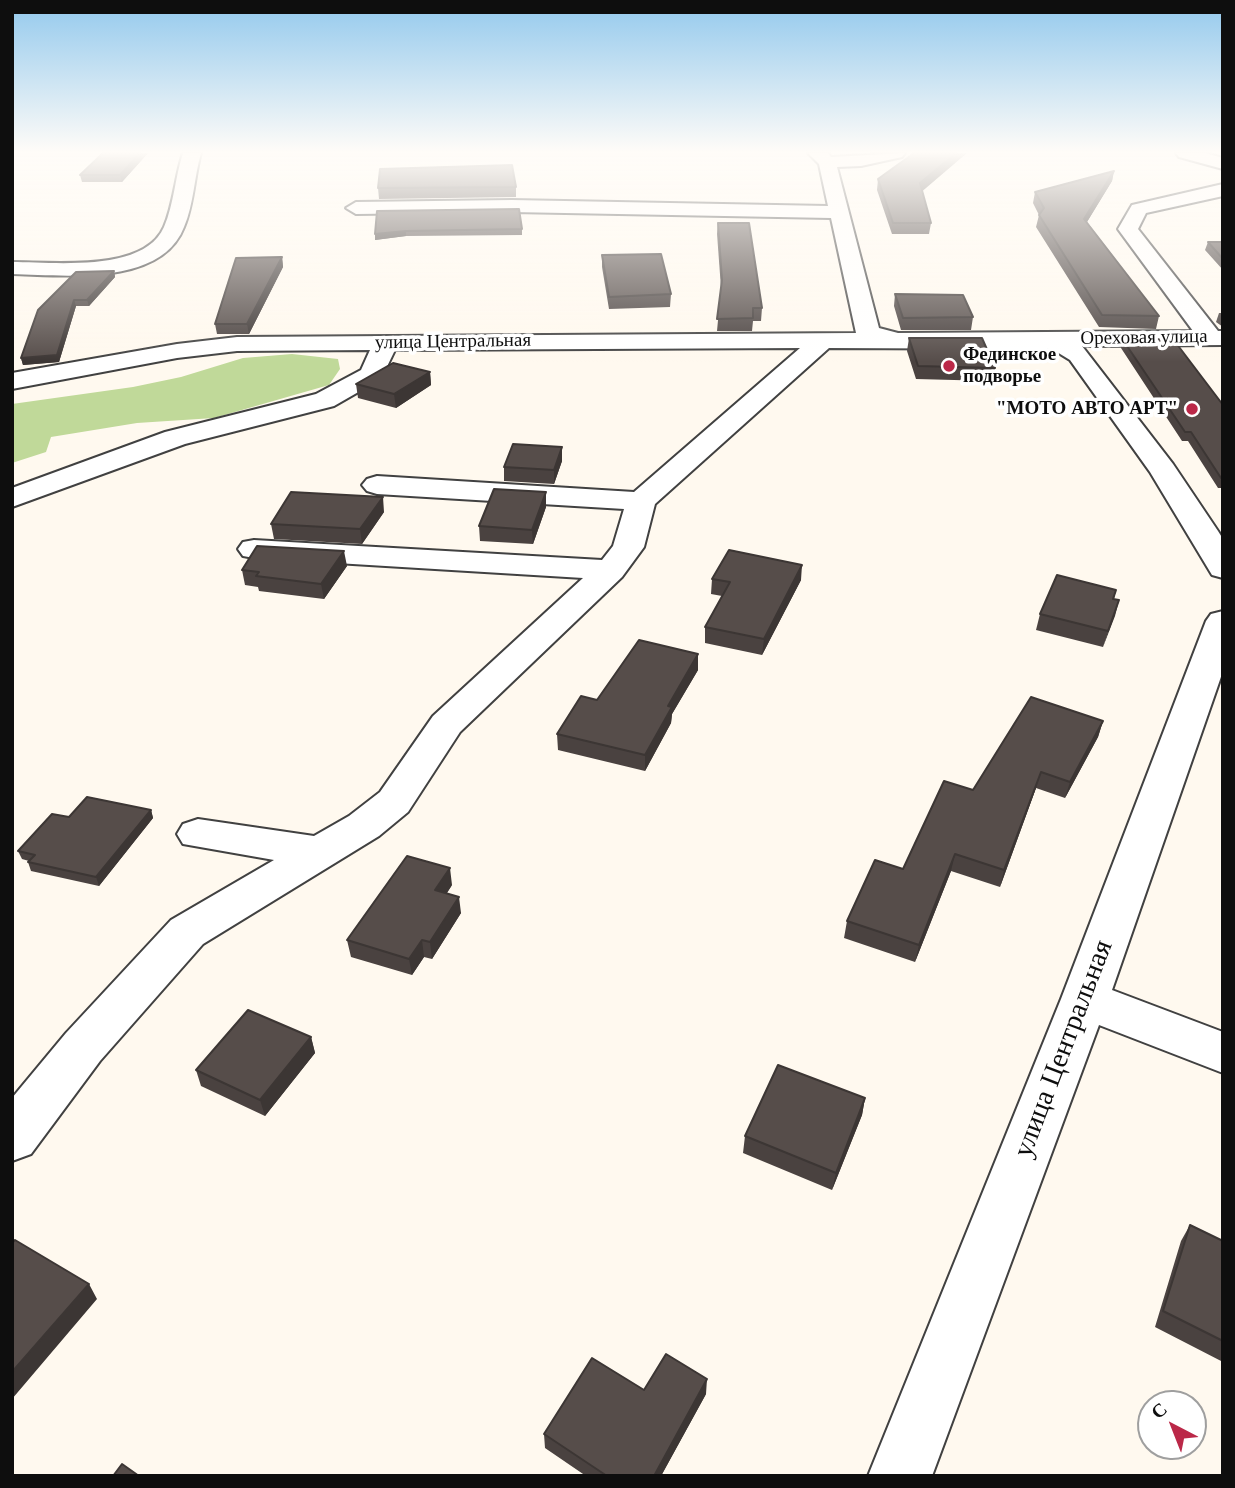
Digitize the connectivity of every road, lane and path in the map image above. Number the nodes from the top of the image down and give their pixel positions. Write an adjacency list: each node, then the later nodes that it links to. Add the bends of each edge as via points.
1 (174, 222): 4 (street, via 170,236 138,261 115,266)
2 (842, 222): 8 (street, via 868,333)
3 (1130, 222): 5 (street, via 1128,229)
4 (12, 268)
5 (1217, 338): 6 (street, Ореховая улица)
6 (1038, 339): 8 (street, Ореховая улица); 15 (street, via 1060,343 1079,355 1169,480)
7 (823, 340): 8 (street, улица Центральная); 9 (street, улица Центральная); 13 (street)
8 (897, 340)
9 (386, 343): 10 (street, улица Центральная, via 225,345); 12 (street, via 372,374 325,400 175,438)
10 (12, 381)
11 (377, 485): 13 (street)
12 (12, 498)
13 (641, 502): 16 (street, via 628,547)
14 (254, 548): 16 (street)
15 (1223, 568)
16 (611, 570): 19 (street, via 446,724 394,802)
17 (1223, 621): 20 (street, улица Центральная)
18 (198, 834): 19 (street)
19 (320, 852): 22 (street, via 187,932 83,1047)
20 (1085, 999): 21 (street); 23 (street, улица Центральная)
21 (1223, 1053)
22 (12, 1138)
23 (900, 1476)

